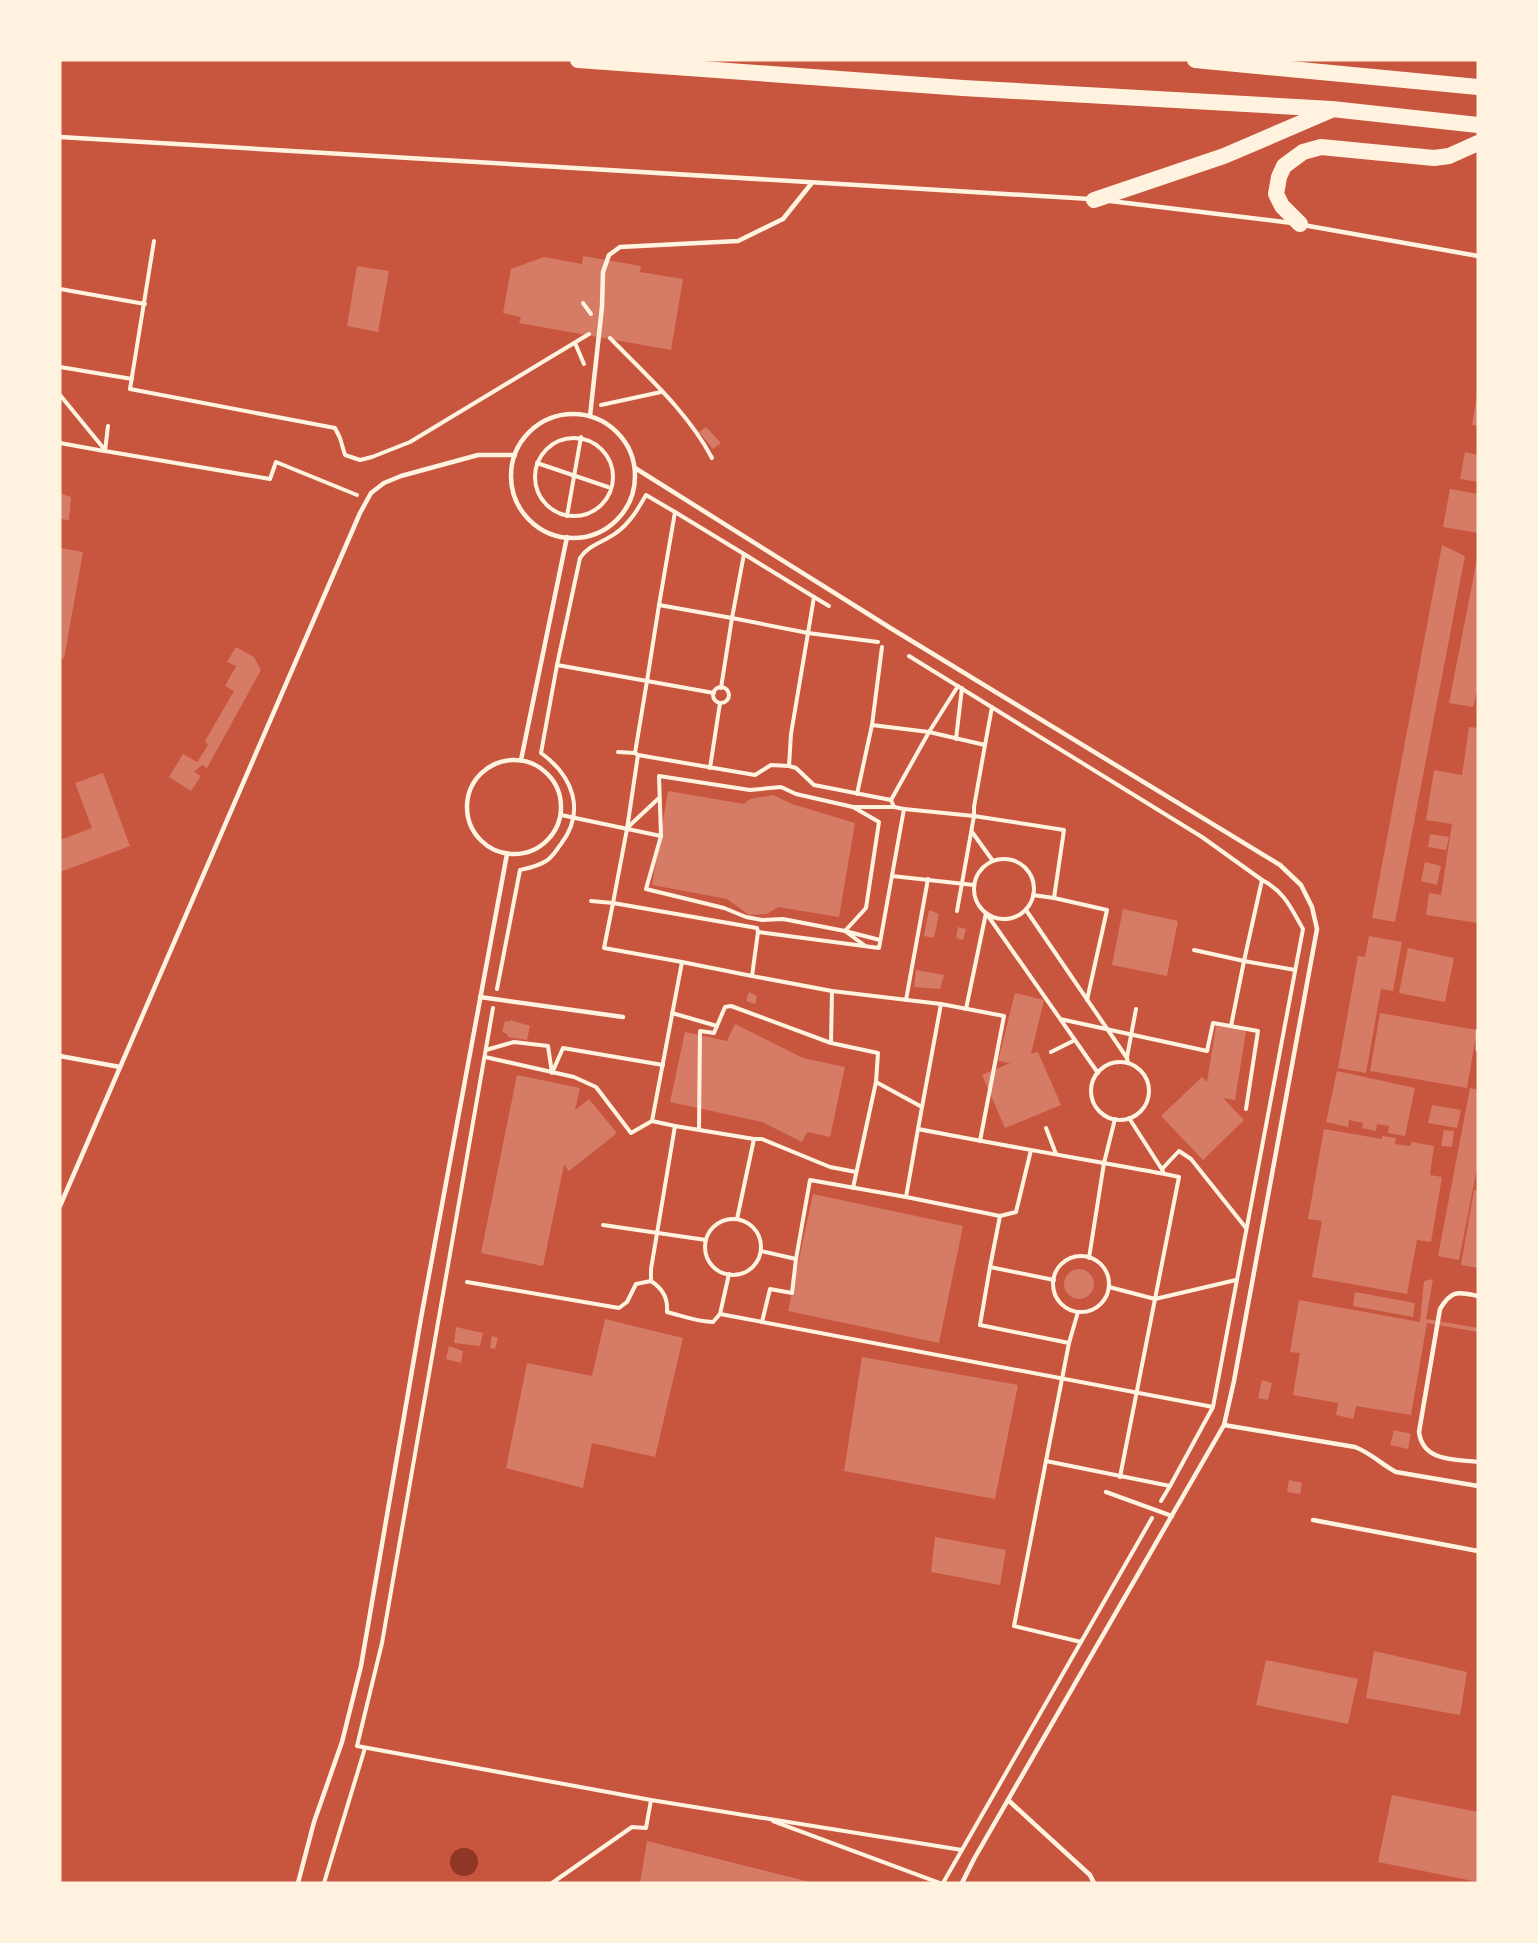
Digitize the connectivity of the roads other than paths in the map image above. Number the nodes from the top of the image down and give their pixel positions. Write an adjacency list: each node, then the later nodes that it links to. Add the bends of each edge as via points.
1 (578, 60): 4 (highway)
2 (1195, 60): 3 (highway)
3 (1478, 87)
4 (1332, 109): 5 (highway); 9 (highway, via 1224,156)
5 (1478, 125)
6 (60, 137): 8 (lane)
7 (1478, 143): 10 (highway, via 1434,158 1321,147 1303,152 1284,166 1276,194)
8 (811, 184): 9 (lane); 12 (lane, via 783,219 738,241 620,247 609,255 603,272)
9 (1094, 200): 10 (lane)
10 (1300, 224): 11 (lane)
11 (1478, 256)
12 (591, 416): 13 (lane, via 572,414 537,425); 14 (lane, via 621,436)
13 (515, 454): 15 (lane, via 511,473 521,509 533,523); 23 (lane, via 478,455 401,476 371,493)
14 (635, 468): 15 (lane, via 634,487 618,519 586,537); 26 (lane, via 1280,865 1301,885 1317,930)
15 (567, 537): 16 (lane)
16 (521, 760): 17 (lane, via 548,773 559,792 561,814 556,828 542,845 522,854); 17 (lane, via 489,766 469,791 466,807 478,838)
17 (507, 854): 18 (lane)
18 (480, 997): 19 (lane); 34 (lane, via 361,1666)
19 (623, 1017)
20 (1478, 1031): 21 (lane)
21 (1478, 1050)
22 (60, 1056): 23 (lane)
23 (120, 1067): 24 (lane)
24 (60, 1206)
25 (1478, 1296): 27 (lane, via 1457,1292 1447,1297 1440,1309 1419,1432 1427,1452)
26 (1224, 1425): 28 (lane, via 1356,1447 1396,1472); 30 (lane)
27 (1478, 1462)
28 (1478, 1486)
29 (1106, 1492): 30 (lane)
30 (1172, 1516): 33 (lane)
31 (1314, 1520): 32 (lane)
32 (1478, 1551)
33 (1008, 1800): 35 (lane); 36 (lane)
34 (298, 1883)
35 (962, 1883)
36 (1094, 1883)

